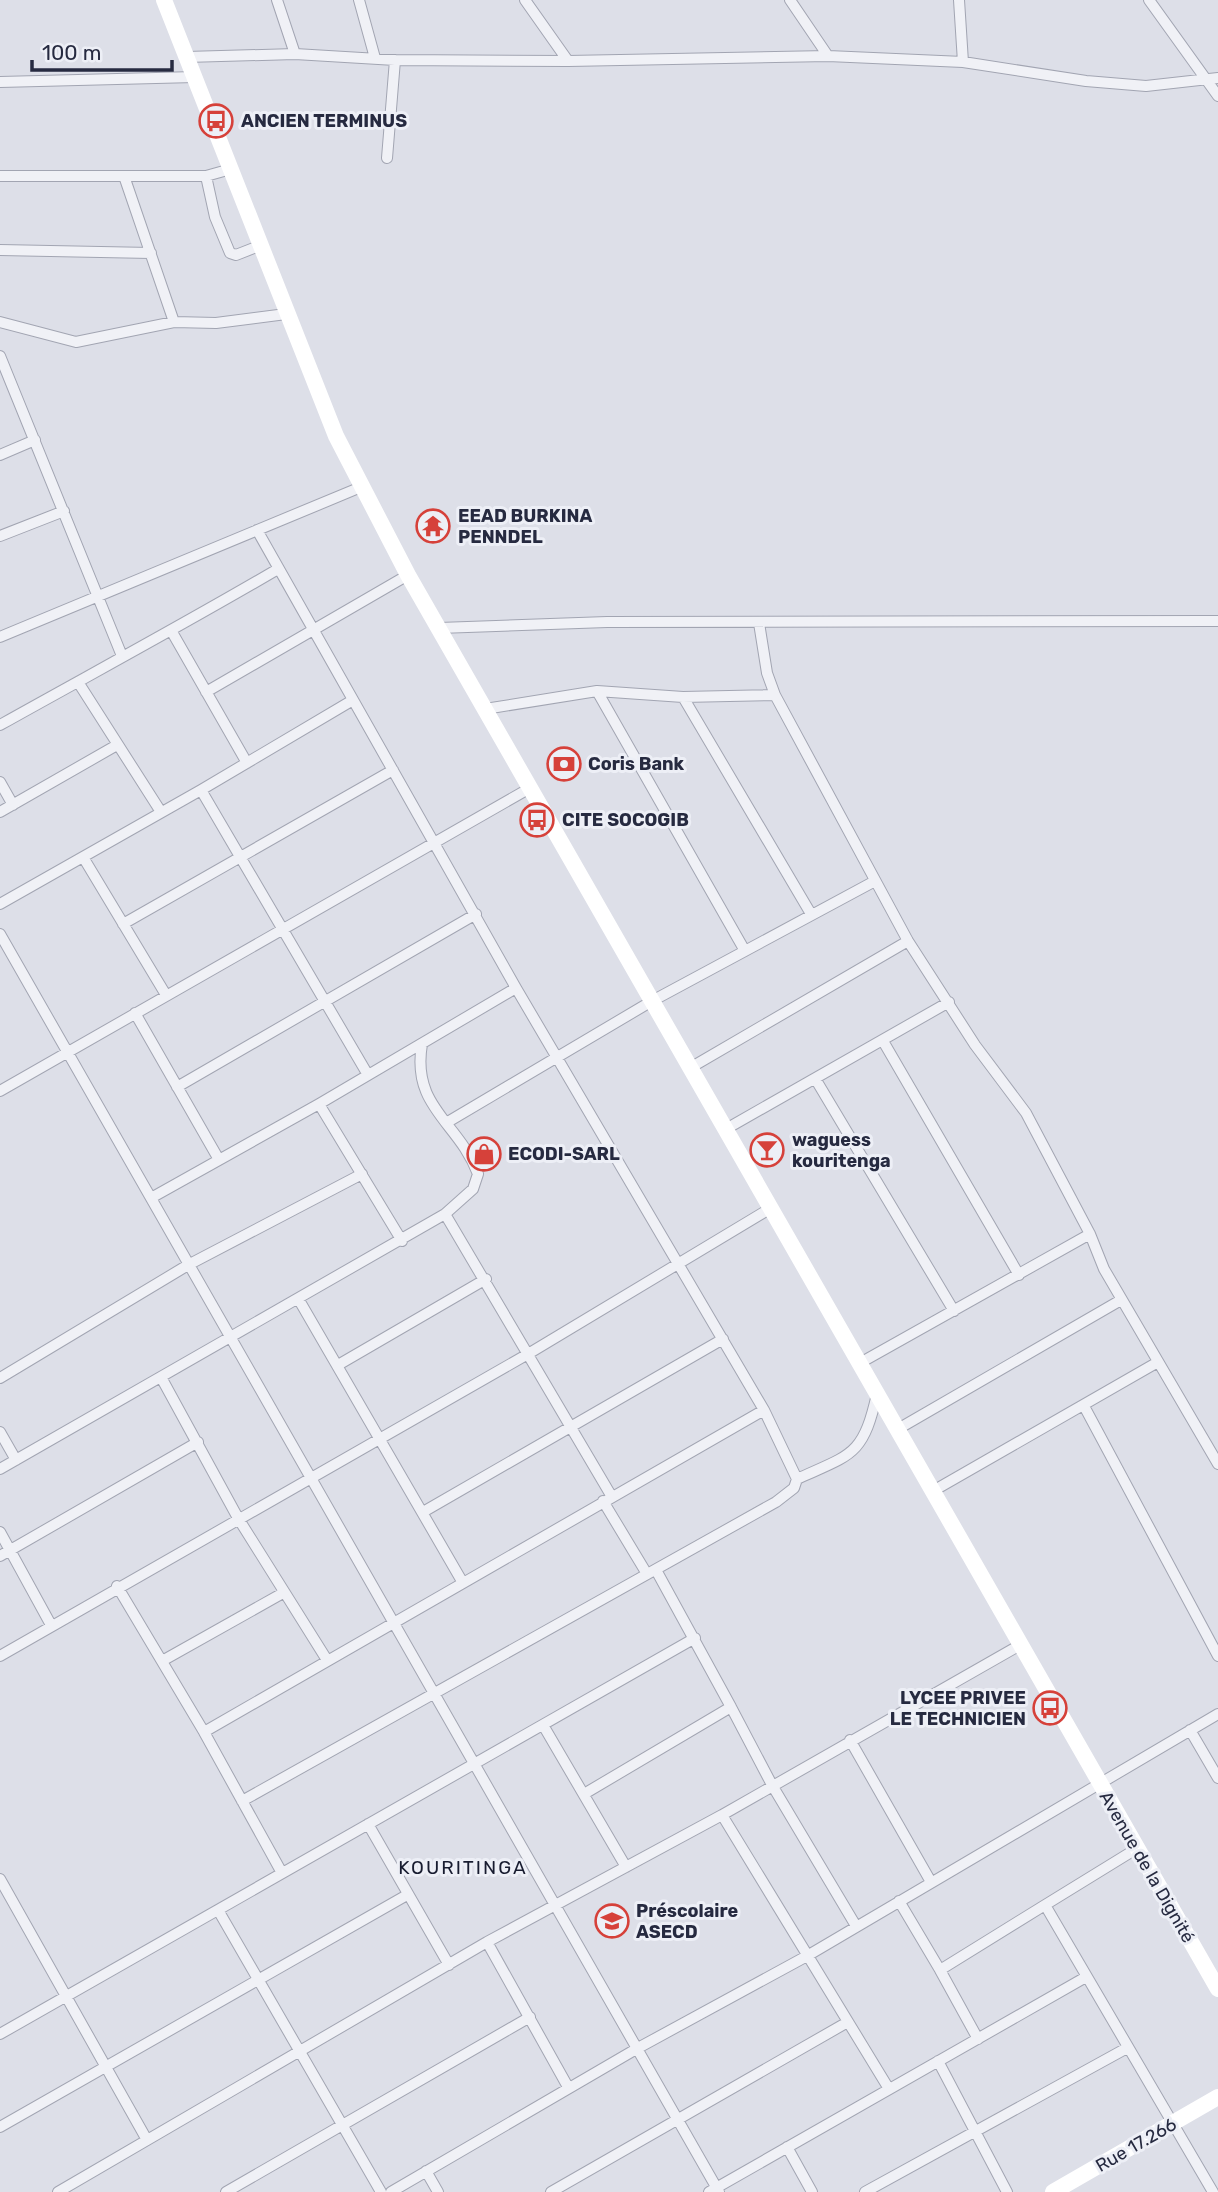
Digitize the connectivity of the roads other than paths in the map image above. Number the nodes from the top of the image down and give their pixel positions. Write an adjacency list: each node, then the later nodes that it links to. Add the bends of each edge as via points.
1 (164, 0): 10 (street, Avenue de la Dignité)
2 (277, 0): 8 (street)
3 (359, 0): 11 (street)
4 (525, 0): 13 (street)
5 (790, 0): 9 (street)
6 (959, 0): 14 (street)
7 (1149, 0): 19 (street)
8 (296, 54): 10 (street); 11 (street)
9 (828, 56): 13 (street); 14 (street)
10 (186, 57): 16 (street, Avenue de la Dignité)
11 (375, 58): 12 (street)
12 (395, 60): 13 (street); 22 (street)
13 (568, 61)
14 (964, 62): 19 (street, via 1146,86)
15 (0, 74): 18 (street)
16 (195, 77): 18 (street); 23 (street, Avenue de la Dignité)
17 (1218, 78): 19 (street)
18 (15, 79): 20 (street)
19 (1205, 80): 21 (street)
20 (0, 82)
21 (1218, 96)
22 (387, 158)
23 (231, 169): 26 (street); 27 (street, Avenue de la Dignité)
24 (0, 176): 25 (street)
25 (124, 176): 26 (street); 29 (street)
26 (206, 176): 27 (street, via 215,217 230,253)
27 (259, 246): 30 (street, Avenue de la Dignité)
28 (0, 250): 29 (street)
29 (151, 253): 31 (street)
30 (286, 314): 31 (street, via 216,323); 36 (street, Avenue de la Dignité)
31 (174, 321): 32 (street, via 76,342)
32 (0, 322)
33 (0, 356): 34 (street)
34 (35, 440): 35 (street); 37 (street)
35 (0, 455)
36 (361, 487): 38 (street); 41 (street, Avenue de la Dignité)
37 (64, 511): 39 (street); 42 (street)
38 (257, 530): 40 (street); 42 (street)
39 (0, 536)
40 (278, 569): 46 (street); 47 (street)
41 (408, 575): 45 (street, Avenue de la Dignité); 46 (street)
42 (96, 597): 48 (street); 49 (street)
43 (1218, 621): 44 (street)
44 (759, 623): 45 (street); 53 (street)
45 (439, 628): 56 (street, Avenue de la Dignité)
46 (312, 630): 52 (street); 55 (street)
47 (172, 632): 49 (street); 52 (street)
48 (0, 636)
49 (122, 656): 50 (street)
50 (78, 682): 57 (street); 58 (street)
51 (597, 691): 54 (street); 56 (street); 78 (street)
52 (206, 692): 59 (street)
53 (775, 695): 54 (street); 70 (street)
54 (683, 696): 72 (street)
55 (353, 700): 59 (street); 60 (street)
56 (485, 709): 62 (street, Avenue de la Dignité)
57 (0, 725)
58 (117, 745): 64 (street); 66 (street)
59 (247, 763): 63 (street)
60 (393, 770): 67 (street); 69 (street)
61 (0, 782): 64 (street)
62 (530, 788): 67 (street); 82 (street, Avenue de la Dignité)
63 (201, 790): 66 (street); 69 (street)
64 (13, 804): 65 (street)
65 (0, 812)
66 (161, 812): 68 (street)
67 (436, 843): 73 (street); 75 (street)
68 (83, 857): 71 (street); 74 (street)
69 (242, 858): 74 (street); 75 (street)
70 (875, 881): 72 (street); 77 (street)
71 (0, 904)
72 (811, 914): 78 (street)
73 (476, 915): 79 (street); 81 (street)
74 (122, 924): 80 (street)
75 (284, 928): 80 (street); 81 (street)
76 (0, 933): 87 (street)
77 (908, 941): 83 (street); 89 (street)
78 (745, 951): 82 (street)
79 (516, 988): 86 (street); 88 (street)
80 (166, 995): 84 (street)
81 (325, 1001): 90 (street); 92 (street)
82 (652, 1001): 88 (street); 89 (street, Avenue de la Dignité)
83 (949, 1002): 85 (street); 102 (street, via 1026,1113)
84 (135, 1013): 87 (street); 92 (street)
85 (883, 1041): 91 (street); 106 (street)
86 (422, 1044): 90 (street); 95 (street, via 422,1084)
87 (68, 1052): 93 (street); 99 (street)
88 (557, 1057): 95 (street); 104 (street)
89 (690, 1068): 96 (street, Avenue de la Dignité)
90 (369, 1075): 94 (street)
91 (816, 1080): 96 (street); 110 (street)
92 (177, 1087): 97 (street)
93 (0, 1091)
94 (319, 1104): 97 (street); 98 (street)
95 (446, 1124): 101 (street, via 478,1174 473,1189)
96 (726, 1129): 100 (street, Avenue de la Dignité)
97 (218, 1158): 99 (street)
98 (362, 1174): 103 (street); 105 (street)
99 (151, 1198): 105 (street)
100 (771, 1208): 104 (street); 115 (street, Avenue de la Dignité)
101 (445, 1214): 103 (street); 107 (street)
102 (1090, 1234): 106 (street); 109 (street)
103 (402, 1241): 108 (street)
104 (680, 1262): 112 (street); 113 (street)
105 (188, 1265): 111 (street); 117 (street)
106 (1019, 1275): 110 (street)
107 (486, 1279): 113 (street); 116 (street)
108 (299, 1300): 111 (street); 116 (street)
109 (1121, 1300): 114 (street); 123 (street)
110 (954, 1311): 115 (street)
111 (231, 1338): 118 (street); 130 (street)
112 (723, 1339): 121 (street); 122 (street)
113 (528, 1353): 122 (street); 125 (street)
114 (1158, 1362): 120 (street); 128 (street)
115 (860, 1363): 119 (street, Avenue de la Dignité)
116 (338, 1365): 125 (street)
117 (0, 1378)
118 (162, 1379): 126 (street); 127 (street)
119 (877, 1393): 123 (street, Avenue de la Dignité); 131 (street, via 859,1448)
120 (1084, 1406): 132 (street); 147 (street)
121 (764, 1410): 131 (street); 133 (street)
122 (571, 1428): 133 (street); 134 (street)
123 (898, 1429): 132 (street, Avenue de la Dignité)
124 (0, 1432): 127 (street)
125 (381, 1438): 130 (street); 134 (street)
126 (198, 1442): 135 (street); 137 (street)
127 (16, 1460): 129 (street)
128 (1218, 1464)
129 (0, 1469)
130 (312, 1477): 135 (street); 142 (street)
131 (797, 1479): 138 (street, via 794,1488 776,1502)
132 (933, 1491): 145 (street, Avenue de la Dignité)
133 (608, 1499): 138 (street); 139 (street)
134 (423, 1512): 139 (street)
135 (238, 1518): 140 (street); 141 (street)
136 (0, 1532): 137 (street)
137 (5, 1553): 143 (street)
138 (652, 1572): 144 (street); 150 (street)
139 (463, 1583): 142 (street)
140 (117, 1587): 143 (street); 149 (street)
141 (283, 1593): 148 (street); 149 (street)
142 (395, 1624): 148 (street); 150 (street)
143 (51, 1625): 146 (street)
144 (695, 1638): 151 (street); 153 (street)
145 (1020, 1645): 156 (street); 159 (street, Avenue de la Dignité)
146 (0, 1656)
147 (1218, 1656)
148 (327, 1660): 155 (street)
149 (162, 1661): 155 (street)
150 (432, 1693): 157 (street); 162 (street)
151 (731, 1707): 160 (street); 161 (street)
152 (1218, 1714): 154 (street)
153 (543, 1725): 157 (street); 161 (street)
154 (1190, 1730): 158 (street); 159 (street)
155 (204, 1732): 162 (street)
156 (850, 1740): 160 (street); 169 (street)
157 (473, 1764): 164 (street); 172 (street)
158 (1218, 1778)
159 (1097, 1782): 165 (street, Avenue de la Dignité); 169 (street)
160 (772, 1785): 163 (street); 175 (street)
161 (584, 1794): 166 (street)
162 (242, 1801): 167 (street)
163 (722, 1815): 166 (street); 177 (street)
164 (368, 1824): 167 (street); 170 (street)
165 (1136, 1849): 173 (street); 182 (street, Avenue de la Dignité)
166 (626, 1867): 172 (street)
167 (282, 1872): 174 (street)
168 (0, 1879): 183 (street)
169 (931, 1882): 171 (street)
170 (407, 1895): 178 (street); 181 (street)
171 (899, 1901): 175 (street); 179 (street)
172 (556, 1904): 176 (street); 188 (street)
173 (1045, 1905): 179 (street); 180 (street)
174 (218, 1910): 181 (street); 183 (street)
175 (856, 1926): 177 (street)
176 (487, 1942): 178 (street); 184 (street)
177 (807, 1956): 185 (street); 188 (street)
178 (449, 1965): 190 (street)
179 (940, 1970): 187 (street)
180 (1086, 1977): 187 (street); 189 (street)
181 (258, 1980): 190 (street); 192 (street)
182 (1218, 1989)
183 (66, 1996): 186 (street); 192 (street)
184 (530, 2017): 193 (street); 198 (street)
185 (846, 2023): 194 (street); 196 (street)
186 (3, 2030)
187 (978, 2039): 191 (street)
188 (638, 2048): 193 (street); 196 (street)
189 (1127, 2048): 197 (street); 200 (street)
190 (299, 2053): 198 (street); 201 (street)
191 (938, 2061): 194 (street); 200 (street)
192 (106, 2067): 199 (street); 201 (street)
193 (568, 2087): 203 (street)
194 (889, 2089): 202 (street)
195 (1218, 2097): 197 (street, Rue 17.266)
196 (679, 2121): 204 (street); 210 (street)
197 (1173, 2123): 214 (street, Rue 17.266); 215 (street)
198 (342, 2126): 206 (street); 207 (street)
199 (0, 2127)
200 (976, 2131): 212 (street); 213 (street)
201 (147, 2140): 205 (street)
202 (787, 2147): 204 (street); 211 (street)
203 (426, 2171): 208 (street); 209 (street)
204 (715, 2190)
205 (58, 2192)
206 (226, 2192)
207 (381, 2192)
208 (391, 2192)
209 (438, 2192)
210 (551, 2192)
211 (812, 2192)
212 (865, 2192)
213 (1007, 2192)
214 (1053, 2192)
215 (1213, 2192)

